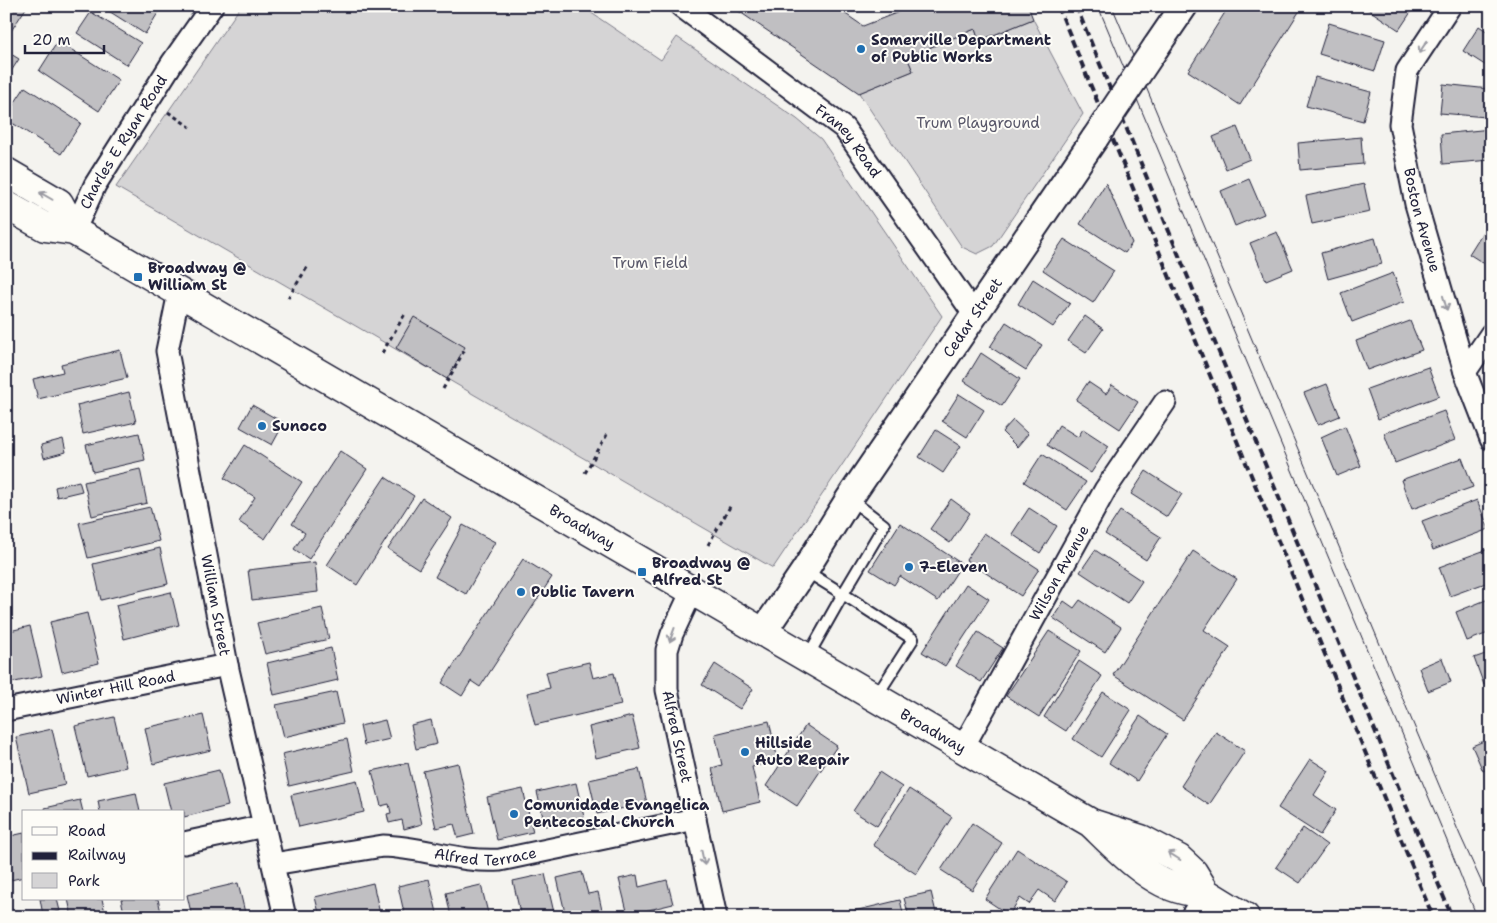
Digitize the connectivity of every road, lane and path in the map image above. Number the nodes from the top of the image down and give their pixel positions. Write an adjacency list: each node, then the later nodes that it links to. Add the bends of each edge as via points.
1 (212, 6): 7 (street, Charles E Ryan Road, via 100,177)
2 (1184, 6): 12 (street, Cedar Street, bridge)
3 (1450, 6): 16 (street, Boston Avenue, one-way to 16, via 1407,71 1400,124 1416,204)
4 (686, 7): 12 (street, Franey Road, via 844,128)
5 (6, 172): 7 (main road, one-way to 5, via 59,203)
6 (6, 205): 7 (main road, Broadway, via 45,226)
7 (74, 231): 9 (main road, Broadway)
8 (308, 266): 10 (path)
9 (179, 292): 26 (main road, Broadway); 30 (street, William Street, via 167,351)
10 (288, 298)
11 (405, 314): 15 (path)
12 (974, 314): 22 (street, Cedar Street)
13 (1491, 334): 16 (street)
14 (465, 349): 17 (path)
15 (382, 353)
16 (1465, 372): 20 (street, Boston Avenue)
17 (443, 389)
18 (1165, 402): 33 (street, Wilson Avenue, via 1105,490)
19 (608, 433): 21 (path)
20 (1491, 439)
21 (585, 473)
22 (849, 499): 25 (street, Cedar Street); 27 (lane, via 884,525)
23 (731, 505): 24 (path)
24 (708, 545)
25 (805, 570): 27 (lane); 28 (street, Cedar Street)
26 (692, 591): 28 (main road, Broadway); 34 (street, Alfred Street, one-way to 34, via 667,650 667,690)
27 (843, 594): 29 (lane); 31 (lane, via 913,639)
28 (763, 632): 29 (main road, Broadway)
29 (807, 657): 31 (main road, Broadway)
30 (227, 665): 32 (street, Winter Hill Road); 35 (street, William Street)
31 (876, 698): 33 (main road, Broadway)
32 (6, 710)
33 (962, 749): 38 (main road, Broadway, via 1090,823 1141,838 1179,859 1193,872)
34 (695, 819): 37 (street, Alfred Terrace, via 500,860 475,860 383,846); 40 (street, Alfred Street, one-way to 40)
35 (264, 826): 36 (street); 37 (street, William Street)
36 (185, 843)
37 (274, 864): 39 (street, William Street)
38 (1206, 893): 41 (street); 42 (main road, Broadway)
39 (285, 917)
40 (716, 917)
41 (1191, 917)
42 (1245, 917)

